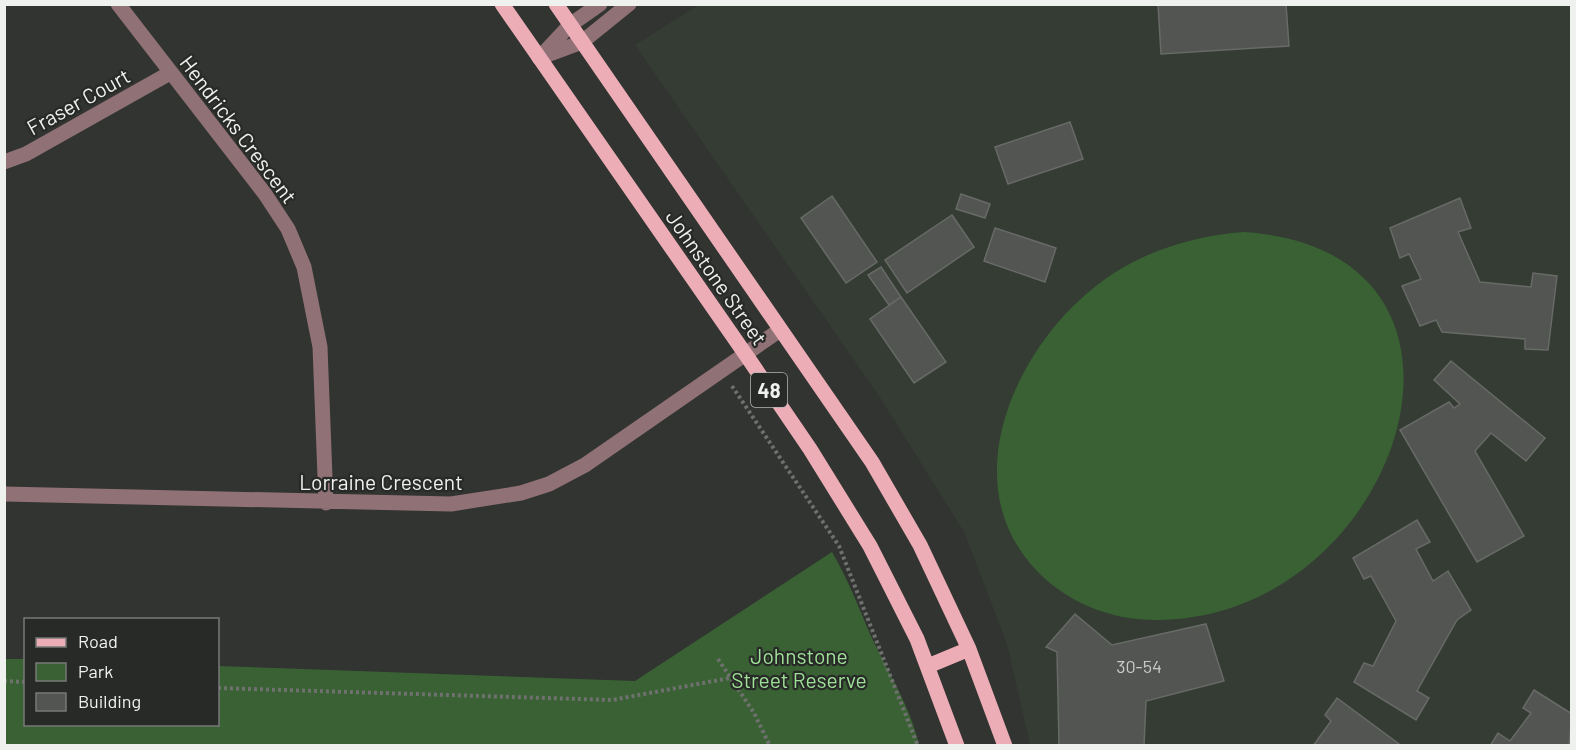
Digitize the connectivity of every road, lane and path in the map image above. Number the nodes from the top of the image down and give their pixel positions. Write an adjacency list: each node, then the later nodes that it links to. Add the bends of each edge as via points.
1 (117, 4): 9 (street, Hendricks Crescent)
2 (502, 4): 8 (main road, Johnstone Street / 48)
3 (556, 4): 6 (main road, Johnstone Street / 48)
4 (600, 4): 6 (street)
5 (629, 4): 7 (street)
6 (570, 25): 7 (main road, Johnstone Street / 48); 8 (street)
7 (582, 42): 8 (street); 11 (main road, Johnstone Street / 48)
8 (539, 58): 12 (main road, Johnstone Street / 48)
9 (170, 73): 10 (street, Fraser Court, via 26,154); 15 (street, Hendricks Crescent, via 266,194 288,229 304,267 320,347)
10 (4, 162)
11 (780, 330): 12 (street, Lorraine Crescent); 16 (main road, Johnstone Street / 48, via 878,473 920,545)
12 (746, 355): 13 (street, Lorraine Crescent); 18 (main road, Johnstone Street / 48, via 870,546)
13 (722, 372): 15 (street, Lorraine Crescent, via 585,465 521,493 450,504); 24 (path, via 839,546)
14 (4, 494): 15 (street, Lorraine Crescent)
15 (326, 503)
16 (969, 649): 18 (main road); 26 (main road, Johnstone Street / 48)
17 (718, 659): 19 (path)
18 (928, 666): 25 (main road, Johnstone Street / 48)
19 (730, 678): 22 (path, via 612,700); 23 (path, via 754,712)
20 (4, 681): 21 (path)
21 (24, 682)
22 (219, 687)
23 (770, 746)
24 (918, 746)
25 (957, 746)
26 (1005, 746)

